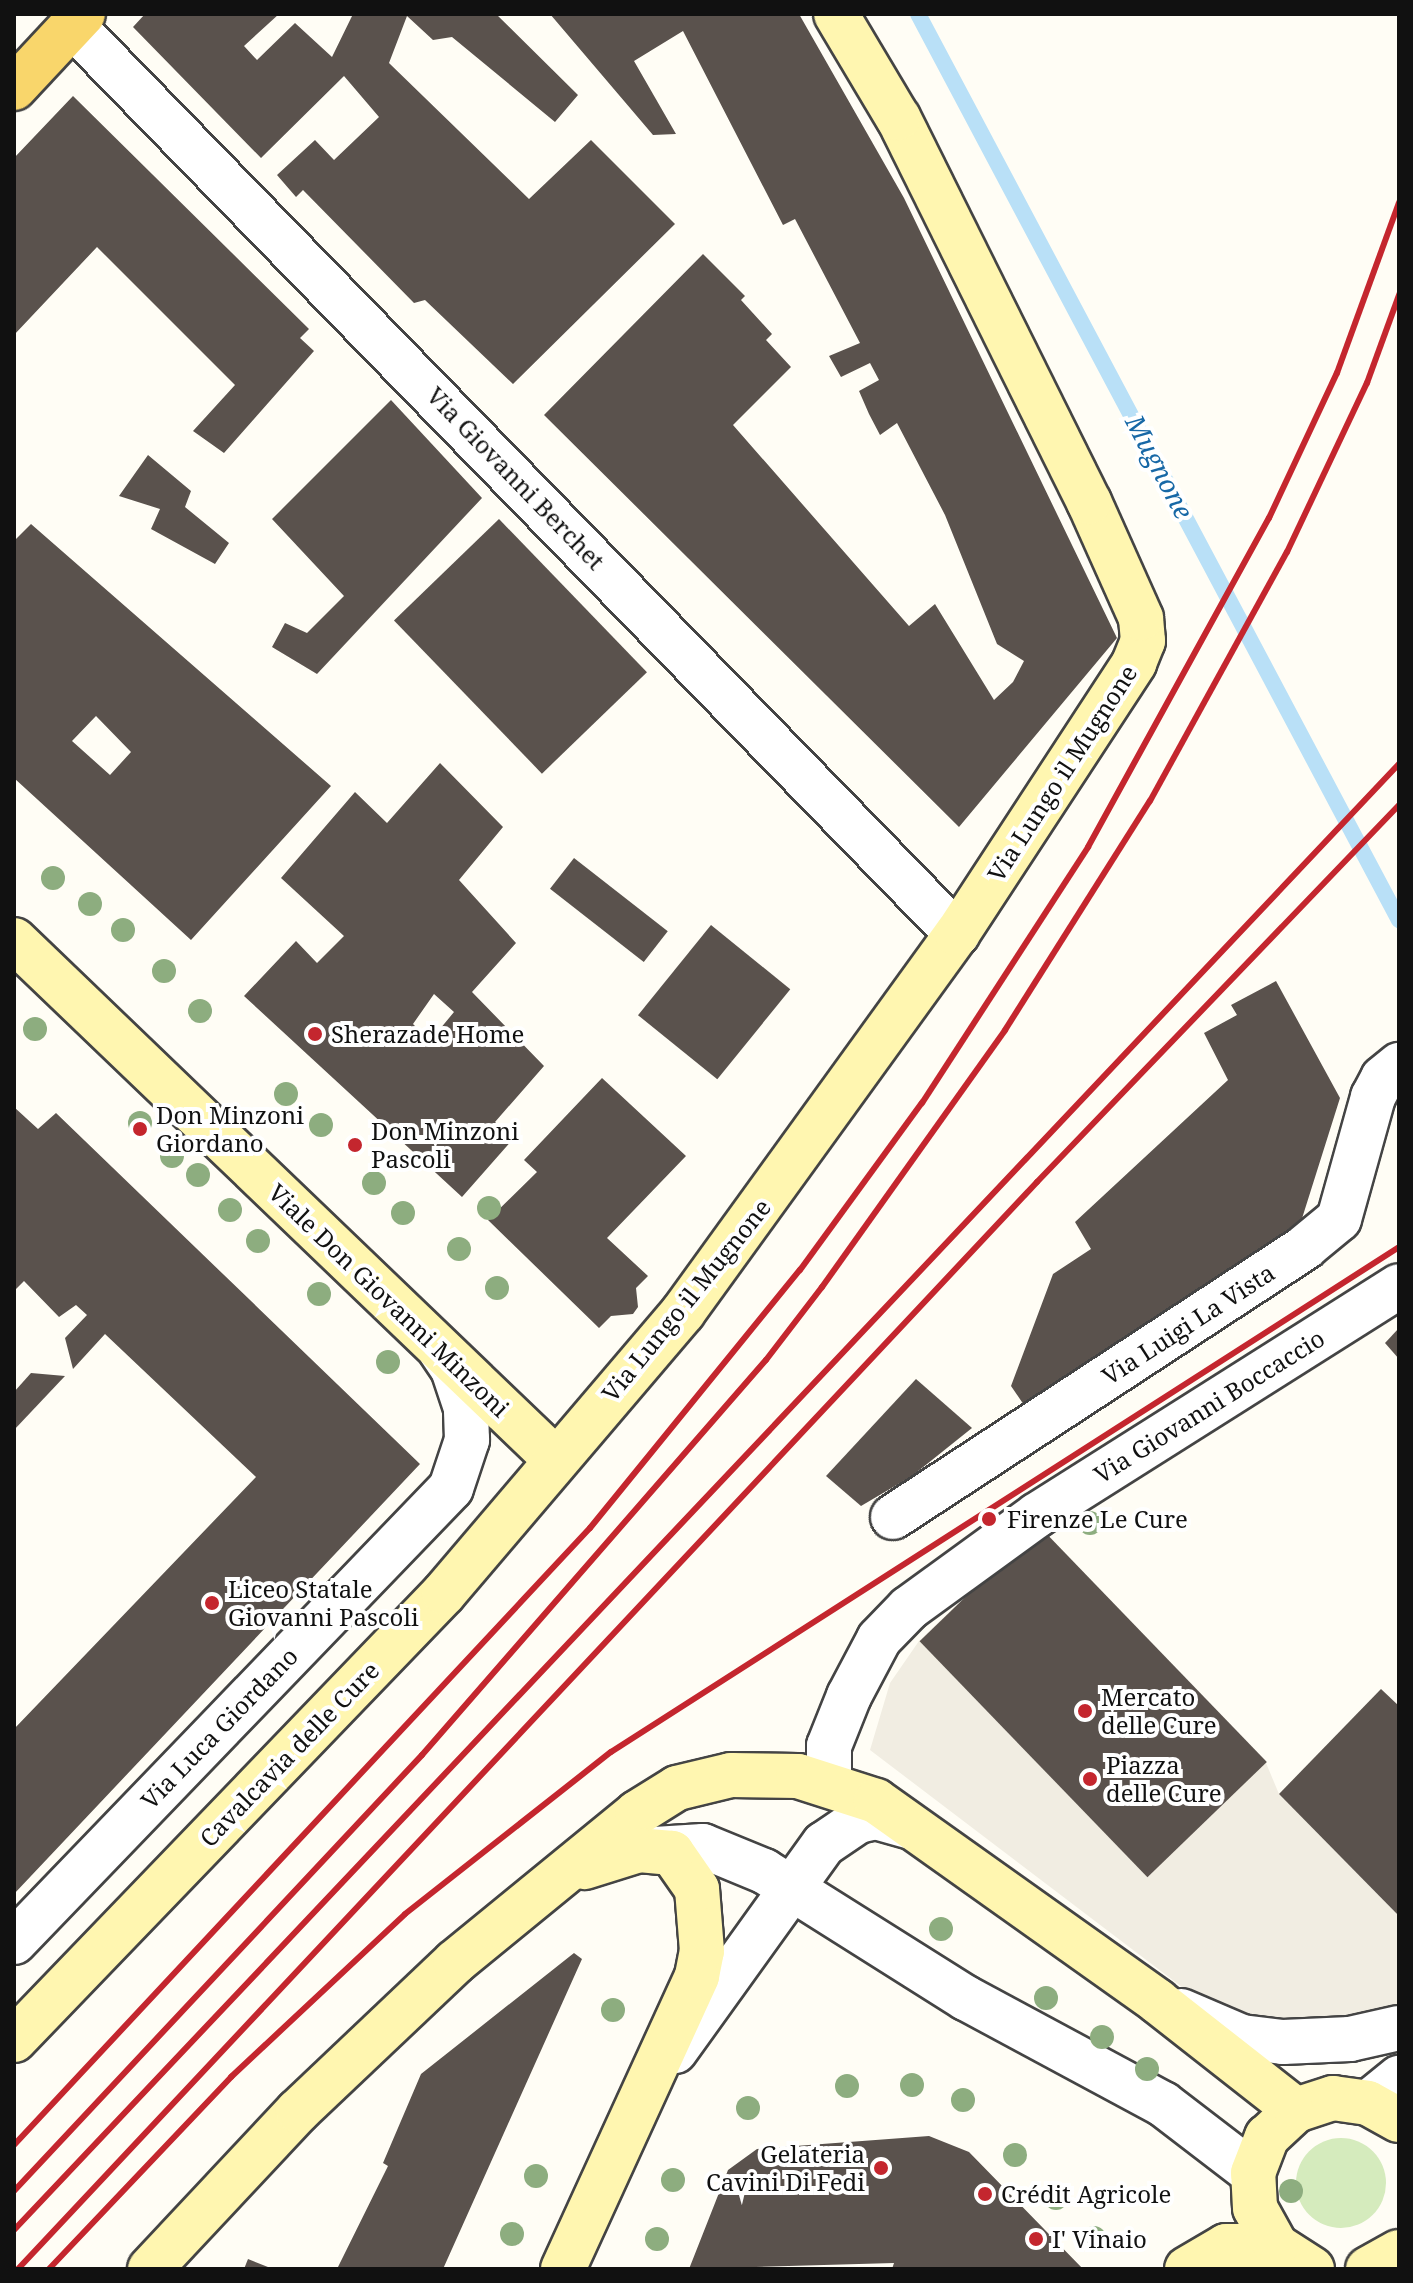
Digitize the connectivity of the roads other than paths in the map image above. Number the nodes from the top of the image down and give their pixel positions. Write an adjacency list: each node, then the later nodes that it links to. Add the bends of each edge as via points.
1 (836, 14): 4 (main road, Via Lungo il Mugnone, via 898,118 1141,618 1143,641 1134,663)
2 (78, 20): 3 (main road); 4 (street, Via Giovanni Berchet)
3 (14, 88)
4 (957, 934): 9 (main road, Via Lungo il Mugnone, via 683,1312)
5 (14, 940): 8 (main road, Viale Don Giovanni Minzoni)
6 (1391, 1071): 10 (street, Via Luigi La Vista, via 1339,1219 1305,1247)
7 (1399, 1286): 11 (street, Via Giovanni Boccaccio, via 1037,1515 909,1608 879,1639 849,1696 829,1746)
8 (436, 1345): 9 (main road, Viale Don Giovanni Minzoni); 16 (street, Via Luca Giordano, via 453,1369 466,1408 467,1440 451,1488)
9 (556, 1460): 19 (main road, Cavalcavia delle Cure, via 444,1593)
10 (893, 1517)
11 (829, 1783): 12 (main road, via 876,1801); 14 (main road, via 762,1773 677,1788)
12 (912, 1827): 15 (street, via 886,1817 858,1821 824,1844); 17 (main road)
13 (639, 1850): 14 (main road); 15 (street, via 703,1846); 21 (main road, via 663,1850 683,1862 703,1917 697,1976)
14 (553, 1879): 26 (main road, via 388,2023)
15 (791, 1887): 21 (street); 23 (street, via 966,1998 1163,2104)
16 (14, 1942)
17 (1157, 2001): 18 (street, via 1219,2029 1266,2041 1350,2039); 22 (main road)
18 (1399, 2028)
19 (14, 2040)
20 (1389, 2100): 22 (main road, via 1333,2098)
21 (640, 2105): 27 (main road)
22 (1296, 2110): 23 (main road, via 1267,2137)
23 (1253, 2173): 24 (main road, via 1255,2208)
24 (1276, 2246): 28 (main road, via 1226,2246); 29 (main road)
25 (1399, 2252): 30 (main road)
26 (150, 2269)
27 (563, 2269)
28 (1187, 2269)
29 (1312, 2269)
30 (1368, 2269)

